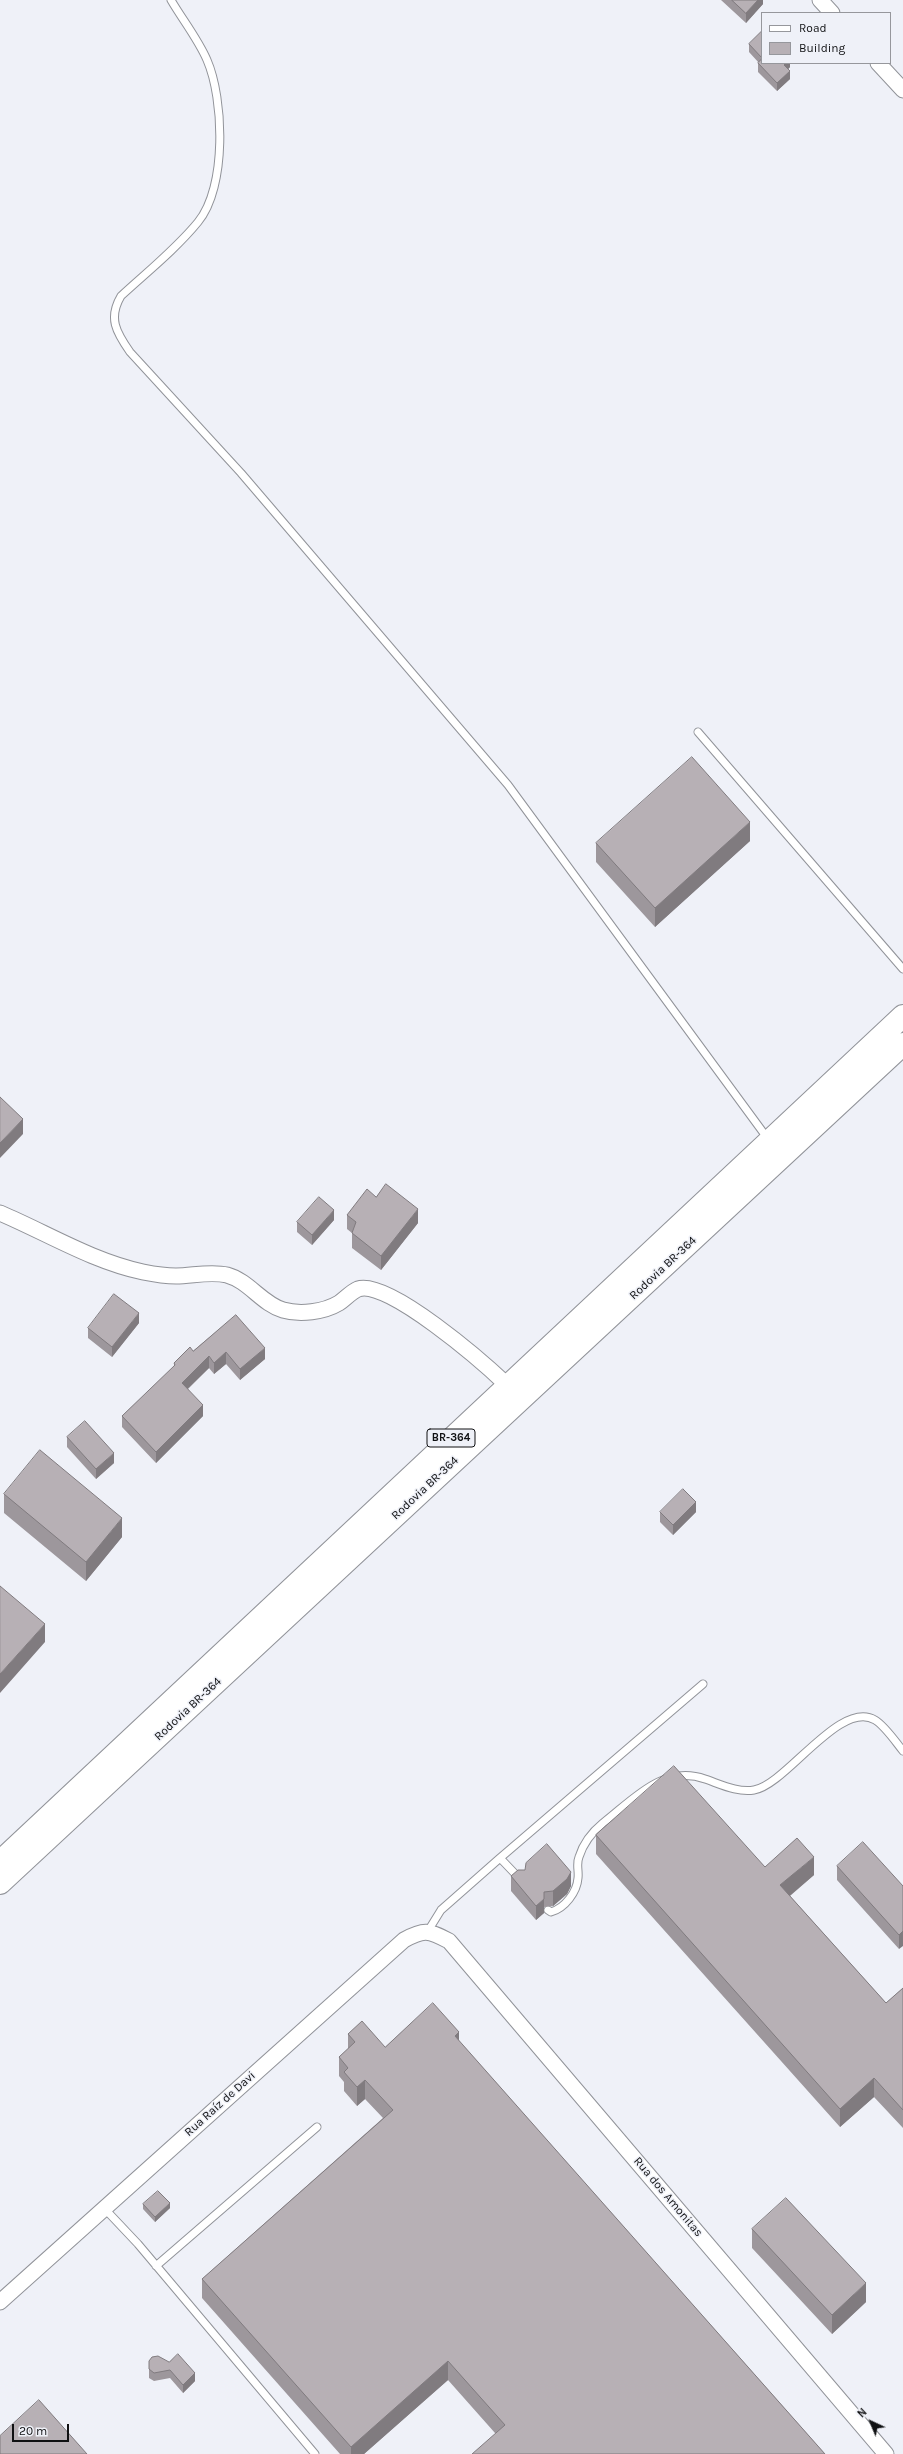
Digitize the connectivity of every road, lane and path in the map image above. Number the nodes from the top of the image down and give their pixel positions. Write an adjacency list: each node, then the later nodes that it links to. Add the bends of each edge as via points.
1 (171, 0): 10 (lane, via 207,60 218,102 218,172 199,221 121,296 114,308 118,335 130,352 241,473 508,786)
2 (820, 0): 3 (street)
3 (831, 12)
4 (879, 64): 5 (street)
5 (903, 90)
6 (698, 732): 7 (lane)
7 (903, 969)
8 (903, 1016): 10 (highway, BR-364)
9 (903, 1044): 18 (highway, Rodovia BR-364 / BR-364)
10 (770, 1141): 12 (highway, BR-364)
11 (0, 1213): 12 (street, via 87,1253 128,1268 160,1275 228,1275 282,1310 301,1312 330,1308 358,1289 367,1287 378,1290 403,1303 474,1354)
12 (508, 1385): 16 (highway, BR-364)
13 (703, 1684): 15 (lane)
14 (903, 1751): 19 (lane, via 875,1720 864,1716 851,1719 833,1729 773,1780 756,1790 736,1790 699,1777 677,1775 658,1780 600,1826 586,1843 578,1859 576,1889 559,1908 551,1912)
15 (500, 1858): 17 (lane); 20 (lane, via 441,1910)
16 (0, 1862)
17 (522, 1881)
18 (0, 1883)
19 (548, 1910)
20 (428, 1931): 22 (street, Rua Raíz de Davi, via 419,1932 404,1940); 26 (street, Rua dos Amonitas, via 449,1941)
21 (317, 2127): 23 (lane)
22 (104, 2208): 23 (lane); 24 (street, Rua Raíz de Davi)
23 (156, 2266): 25 (lane)
24 (0, 2302)
25 (315, 2454)
26 (886, 2454)

